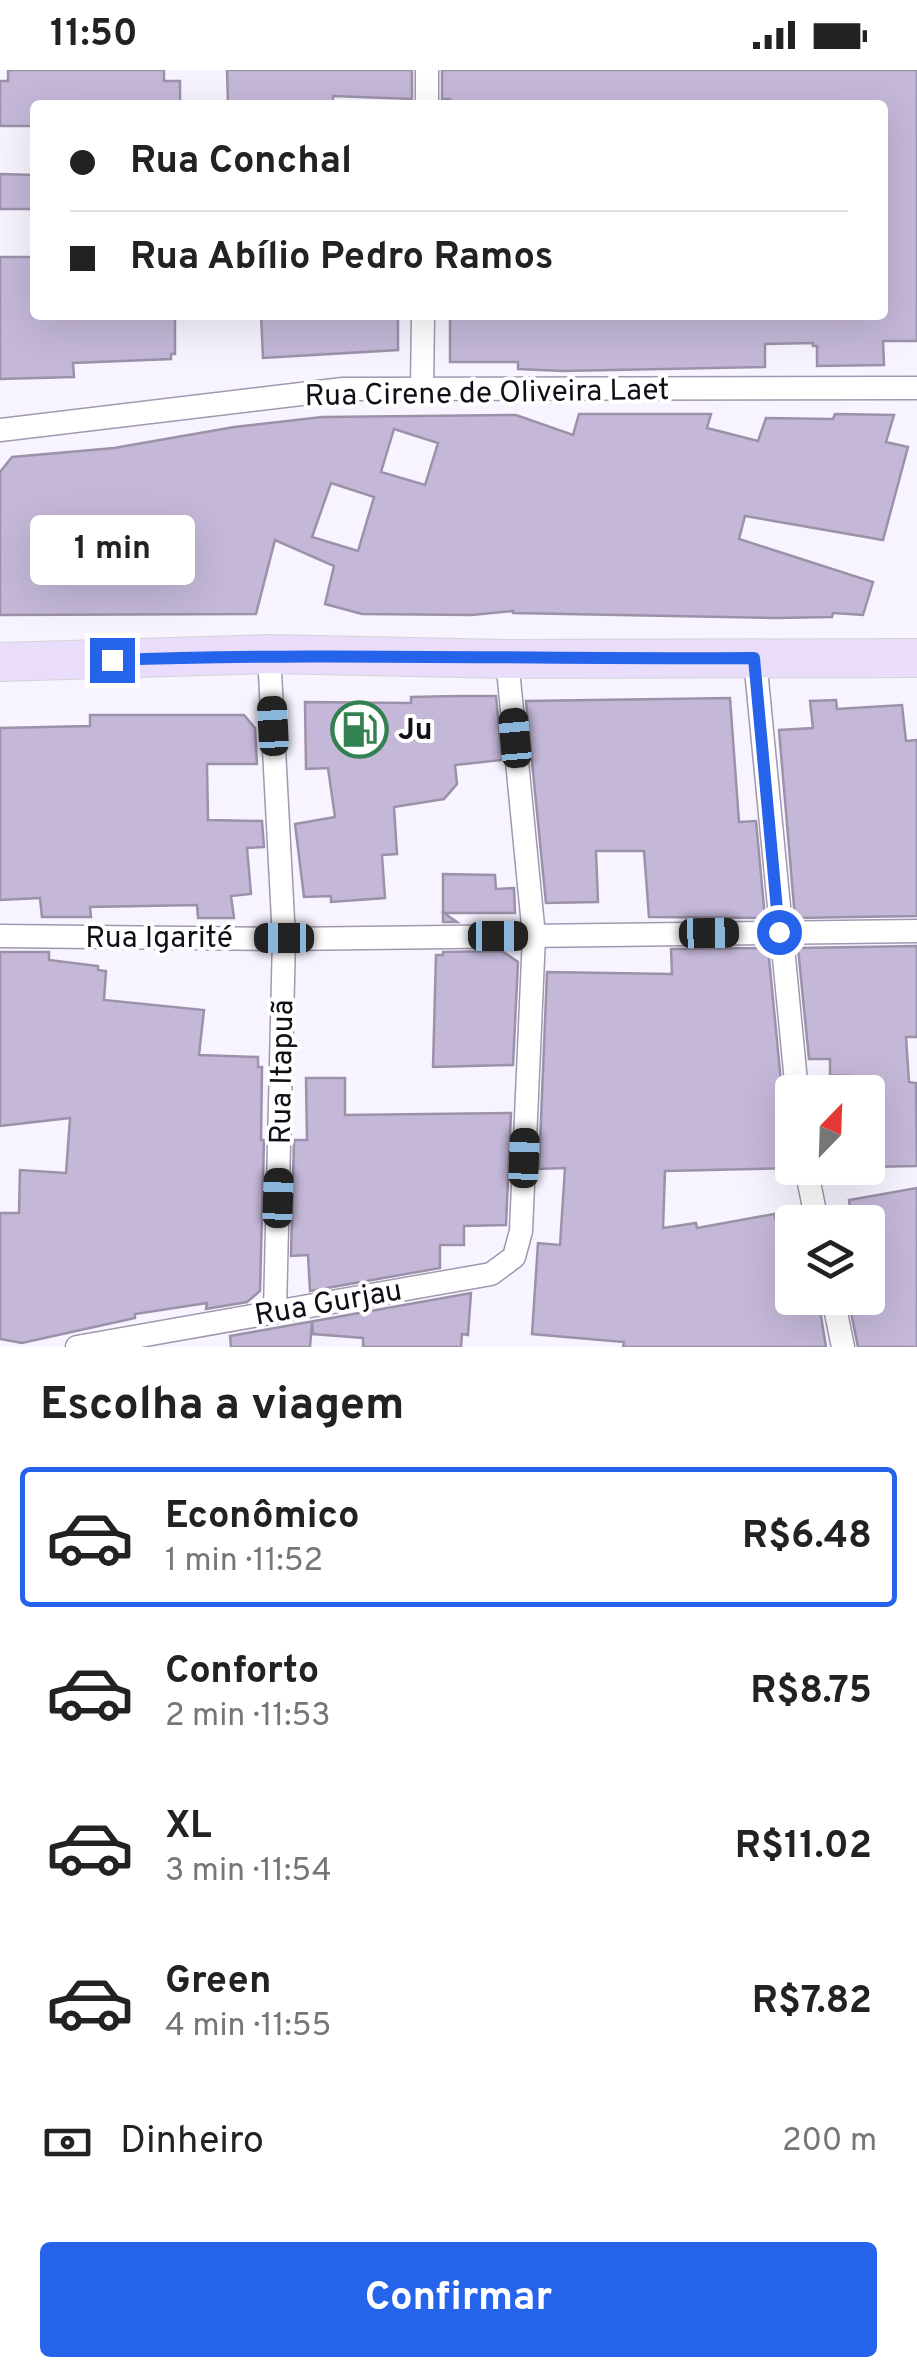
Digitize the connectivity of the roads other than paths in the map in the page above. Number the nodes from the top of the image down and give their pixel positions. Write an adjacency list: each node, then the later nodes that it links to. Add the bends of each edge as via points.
1 (427, 70): 2 (street)
2 (427, 100)
3 (424, 320): 5 (street)
4 (917, 388): 5 (street, Rua Cirene de Oliveira Laet)
5 (422, 389): 6 (street, Rua Cirene de Oliveira Laet, via 343,389)
6 (0, 430)
7 (269, 654): 10 (main road); 11 (main road); 16 (street, Rua Itapuã)
8 (754, 658): 9 (main road); 10 (main road); 12 (street)
9 (917, 658)
10 (507, 660): 15 (street)
11 (0, 662)
12 (779, 932): 13 (street, Rua Igarité); 15 (street, Rua Igarité); 17 (street)
13 (917, 932)
14 (0, 936): 16 (street, Rua Igarité)
15 (534, 936): 16 (street, Rua Igarité); 18 (street, Rua Gurjau, via 521,1232 514,1257 491,1274)
16 (284, 938): 18 (street, Rua Itapuã)
17 (795, 1075)
18 (275, 1310): 20 (street, Rua Gurjau)
19 (837, 1315): 21 (street)
20 (77, 1347)
21 (844, 1347)

